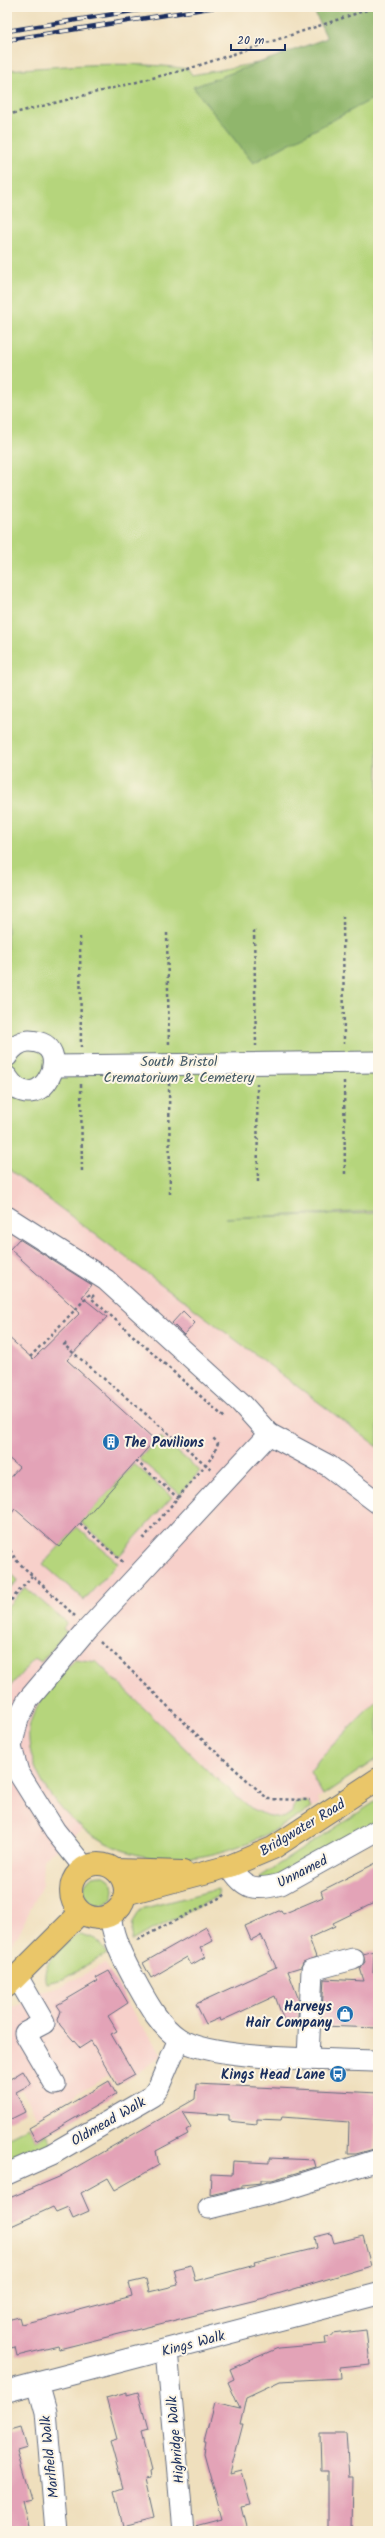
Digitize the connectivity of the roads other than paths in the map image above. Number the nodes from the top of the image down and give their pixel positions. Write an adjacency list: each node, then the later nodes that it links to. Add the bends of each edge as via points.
1 (7, 1056): 3 (street, via 20,1043 36,1042 49,1051)
2 (378, 1062): 3 (street)
3 (54, 1066): 4 (street, via 49,1082 35,1090 19,1089)
4 (7, 1077)
5 (7, 1216): 6 (street, via 106,1280 241,1403)
6 (269, 1434): 7 (street, via 329,1466); 11 (street, via 88,1629 28,1700 18,1719 11,1747 18,1772 41,1809)
7 (378, 1503)
8 (378, 1778): 10 (highway, Bridgwater Road, via 274,1848)
9 (378, 1830): 10 (street, Unnamed, via 281,1884 260,1888 246,1885 238,1880)
10 (230, 1866): 13 (highway, Bridgwater Road)
11 (84, 1867): 12 (highway, via 106,1865); 15 (highway, via 72,1881)
12 (116, 1870): 13 (highway, Bridgwater Road); 14 (highway, via 125,1886)
13 (198, 1873): 14 (highway, Bridgwater Road)
14 (125, 1894): 16 (highway, via 118,1909)
15 (76, 1906): 16 (highway, via 90,1918); 18 (highway)
16 (110, 1916): 19 (street, via 118,1949 150,2007)
17 (353, 1959): 20 (street, via 312,1970)
18 (19, 1976): 22 (street, via 44,2023 25,2034)
19 (179, 2039): 20 (street, via 195,2047 213,2051); 24 (street, Oldmead Walk, via 159,2086 152,2096 52,2154)
20 (308, 2058): 21 (street)
21 (378, 2061)
22 (55, 2084)
23 (378, 2160): 25 (street, via 286,2189)
24 (7, 2174)
25 (210, 2208)
26 (378, 2294): 27 (street, Kings Walk)
27 (167, 2350): 28 (street, Kings Walk); 31 (street, Highridge Walk)
28 (38, 2383): 29 (street, Kings Walk); 30 (street, Marlfield Walk, via 46,2412)
29 (7, 2391)
30 (56, 2531)
31 (183, 2531)

